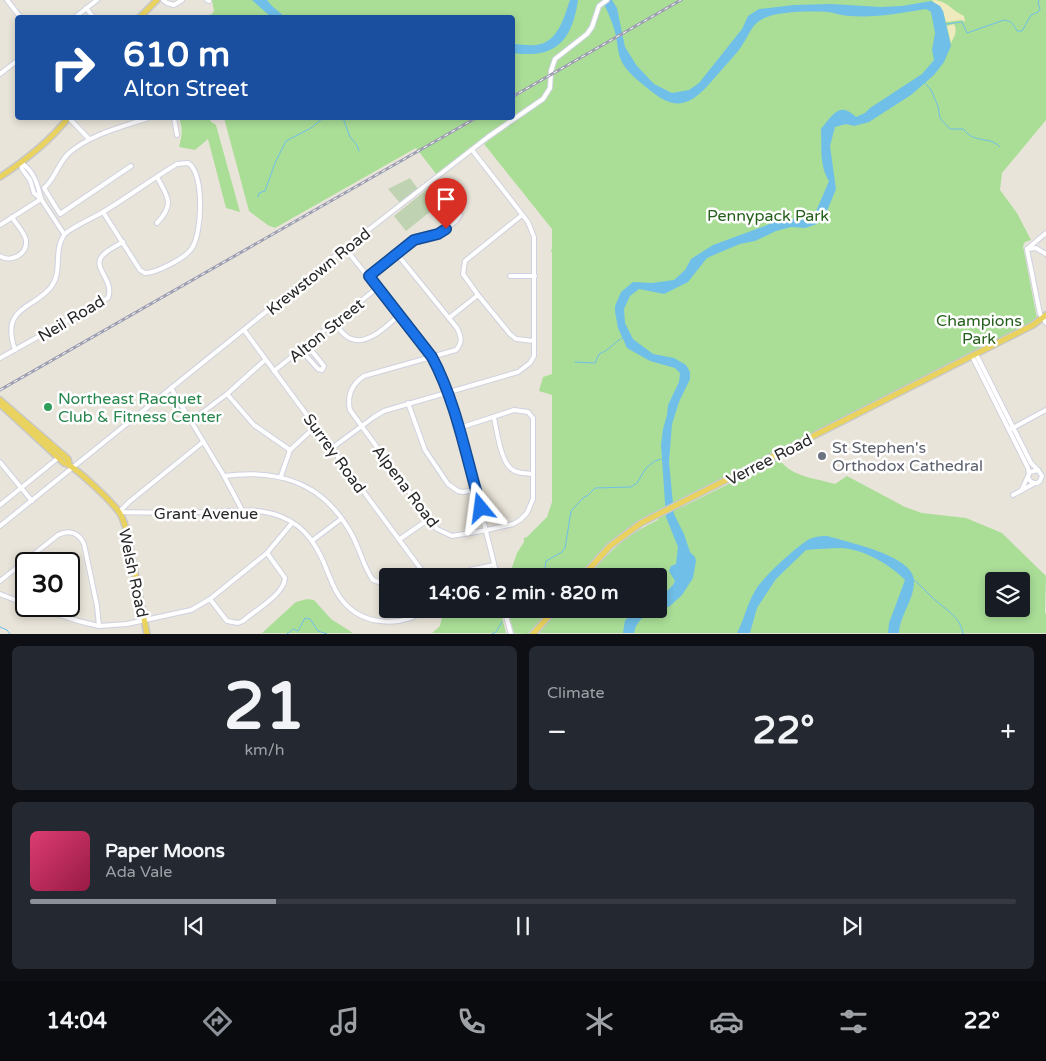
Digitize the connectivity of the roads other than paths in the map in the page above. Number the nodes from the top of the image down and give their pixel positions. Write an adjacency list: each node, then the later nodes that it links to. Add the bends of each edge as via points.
1 (7, 0): 8 (street)
2 (96, 0): 7 (street)
3 (157, 0): 11 (main road)
4 (163, 0): 5 (street, via 174,5)
5 (182, 0)
6 (608, 0): 14 (street, Krewstown Road, via 600,4 587,34 553,62 548,93)
7 (86, 8): 9 (street); 10 (street)
8 (19, 15)
9 (78, 15)
10 (92, 15)
11 (142, 15)
12 (15, 62): 13 (street)
13 (0, 74)
14 (515, 119)
15 (67, 120): 23 (main road)
16 (71, 120): 21 (street)
17 (142, 120): 21 (street)
18 (174, 120): 20 (street)
19 (513, 120): 22 (street, Krewstown Road)
20 (178, 135)
21 (89, 139): 24 (street, via 68,154 44,188 60,214)
22 (472, 150): 30 (street); 37 (street, Krewstown Road)
23 (21, 163): 25 (main road); 27 (street, via 33,176)
24 (131, 166)
25 (0, 176)
26 (157, 177): 28 (street); 32 (street, via 169,205); 36 (street, via 177,164 186,163 195,171 201,198 193,248 153,272 145,273)
27 (41, 199): 31 (street); 35 (street)
28 (103, 212): 35 (street); 36 (street)
29 (460, 215): 39 (street, Alton Street, via 438,234 414,240)
30 (522, 215): 44 (street, via 534,237); 46 (street, via 465,261 463,274)
31 (12, 217): 33 (street); 41 (street, via 26,239 26,245 22,253 12,259)
32 (157, 223)
33 (0, 225)
34 (1046, 233): 38 (street)
35 (64, 234): 54 (street, via 58,248 57,272 52,286 12,312 9,319 6,333)
36 (123, 242): 54 (street, Neil Road, via 102,256 100,261 100,269 110,288 108,298)
37 (345, 248): 42 (street); 51 (street, Krewstown Road)
38 (1027, 249): 40 (street, via 1036,248); 49 (street, via 1037,299)
39 (397, 254): 42 (street, Alton Street); 48 (street)
40 (1046, 254)
41 (0, 256)
42 (369, 276): 45 (street)
43 (510, 276): 44 (street)
44 (535, 276): 52 (street)
45 (377, 288): 47 (street); 50 (street, Alton Street)
46 (478, 295): 48 (street); 52 (street, via 516,339)
47 (399, 315): 50 (street, via 380,332 359,340 346,336); 57 (street)
48 (449, 318): 57 (street, Alpena Road, via 461,340 456,350)
49 (1045, 319): 56 (main road, Verree Road)
50 (335, 323): 53 (street, Alton Street)
51 (244, 330): 59 (street, Surrey Road); 61 (street, Krewstown Road)
52 (534, 341): 62 (street, via 534,356 526,368)
53 (307, 345): 55 (street, Alton Street); 55 (street, via 324,369 318,369)
54 (15, 350): 58 (street, Neil Road)
55 (301, 350): 60 (street, Alton Street)
56 (974, 356): 73 (street); 109 (main road, Verree Road, via 641,523 619,538)
57 (432, 357): 62 (street); 71 (street, Alpena Road, via 364,376 358,381 351,391 349,403)
58 (0, 358)
59 (266, 360): 60 (street, Surrey Road); 63 (street, Alton Street)
60 (274, 371): 70 (street, Surrey Road)
61 (171, 388): 69 (street); 79 (street, Krewstown Road)
62 (448, 392): 66 (street); 72 (street)
63 (227, 394): 69 (street, Alton Street); 76 (street, via 254,425)
64 (0, 400): 79 (main road, via 68,459)
65 (0, 404): 77 (main road)
66 (408, 404): 71 (street, via 384,411); 90 (street, via 425,450 448,484 458,491)
67 (1046, 410): 73 (street)
68 (494, 418): 72 (street); 82 (street, via 505,462 511,470); 82 (street, Alpena Road, via 514,410 531,415 534,423)
69 (191, 421): 74 (street)
70 (315, 426): 75 (street, Surrey Road); 76 (street)
71 (361, 426): 75 (street); 98 (street, Alpena Road)
72 (459, 428): 90 (street)
73 (1011, 429): 80 (street, via 1030,463); 85 (street, via 1028,468)
74 (203, 442): 83 (street); 96 (street)
75 (332, 448): 103 (street, Surrey Road)
76 (290, 450): 84 (street)
77 (58, 458): 79 (main road); 89 (street)
78 (0, 462): 89 (street)
79 (71, 466): 93 (street, Krewstown Road); 96 (main road)
80 (1039, 472): 81 (street); 85 (street, via 1032,470); 87 (street)
81 (1046, 473)
82 (533, 474): 101 (street, Alpena Road, via 532,500 527,513 513,524)
83 (224, 476): 84 (street); 95 (street)
84 (281, 476): 97 (street, via 325,500)
85 (1028, 476): 88 (street); 91 (street)
86 (1046, 479): 87 (street)
87 (1040, 481): 88 (street)
88 (1035, 483): 91 (street)
89 (22, 488): 93 (street); 94 (street)
90 (475, 490): 101 (street)
91 (1021, 491): 92 (street)
92 (1013, 495)
93 (32, 501): 100 (street, Krewstown Road)
94 (0, 506)
95 (242, 510): 96 (street, Grant Avenue); 99 (street, Grant Avenue, via 274,514)
96 (119, 512): 119 (main road, Welsh Road, via 125,524)
97 (341, 519): 102 (street); 111 (street, via 348,527 370,576)
98 (429, 519): 101 (street, Alpena Road, via 437,529 452,536); 103 (street)
99 (292, 523): 102 (street, Grant Avenue); 104 (street)
100 (0, 526)
101 (487, 530): 105 (street)
102 (312, 540): 116 (street, Grant Avenue, via 342,601 365,618 396,622)
103 (400, 540): 106 (street, Surrey Road)
104 (267, 553): 113 (street); 113 (street, via 285,578 278,593 238,623 227,621)
105 (494, 565): 107 (street); 108 (street)
106 (420, 568)
107 (480, 568)
108 (495, 568)
109 (591, 568)
110 (0, 581): 120 (street, via 58,535 72,532 84,544)
111 (379, 582)
112 (0, 594): 114 (street)
113 (210, 599): 119 (street, via 191,610)
114 (15, 600)
115 (66, 617): 120 (street)
116 (408, 618)
117 (507, 618): 122 (street)
118 (547, 618): 123 (main road)
119 (144, 620): 120 (street); 121 (main road, Welsh Road)
120 (99, 626)
121 (147, 634)
122 (511, 634)
123 (533, 634)

